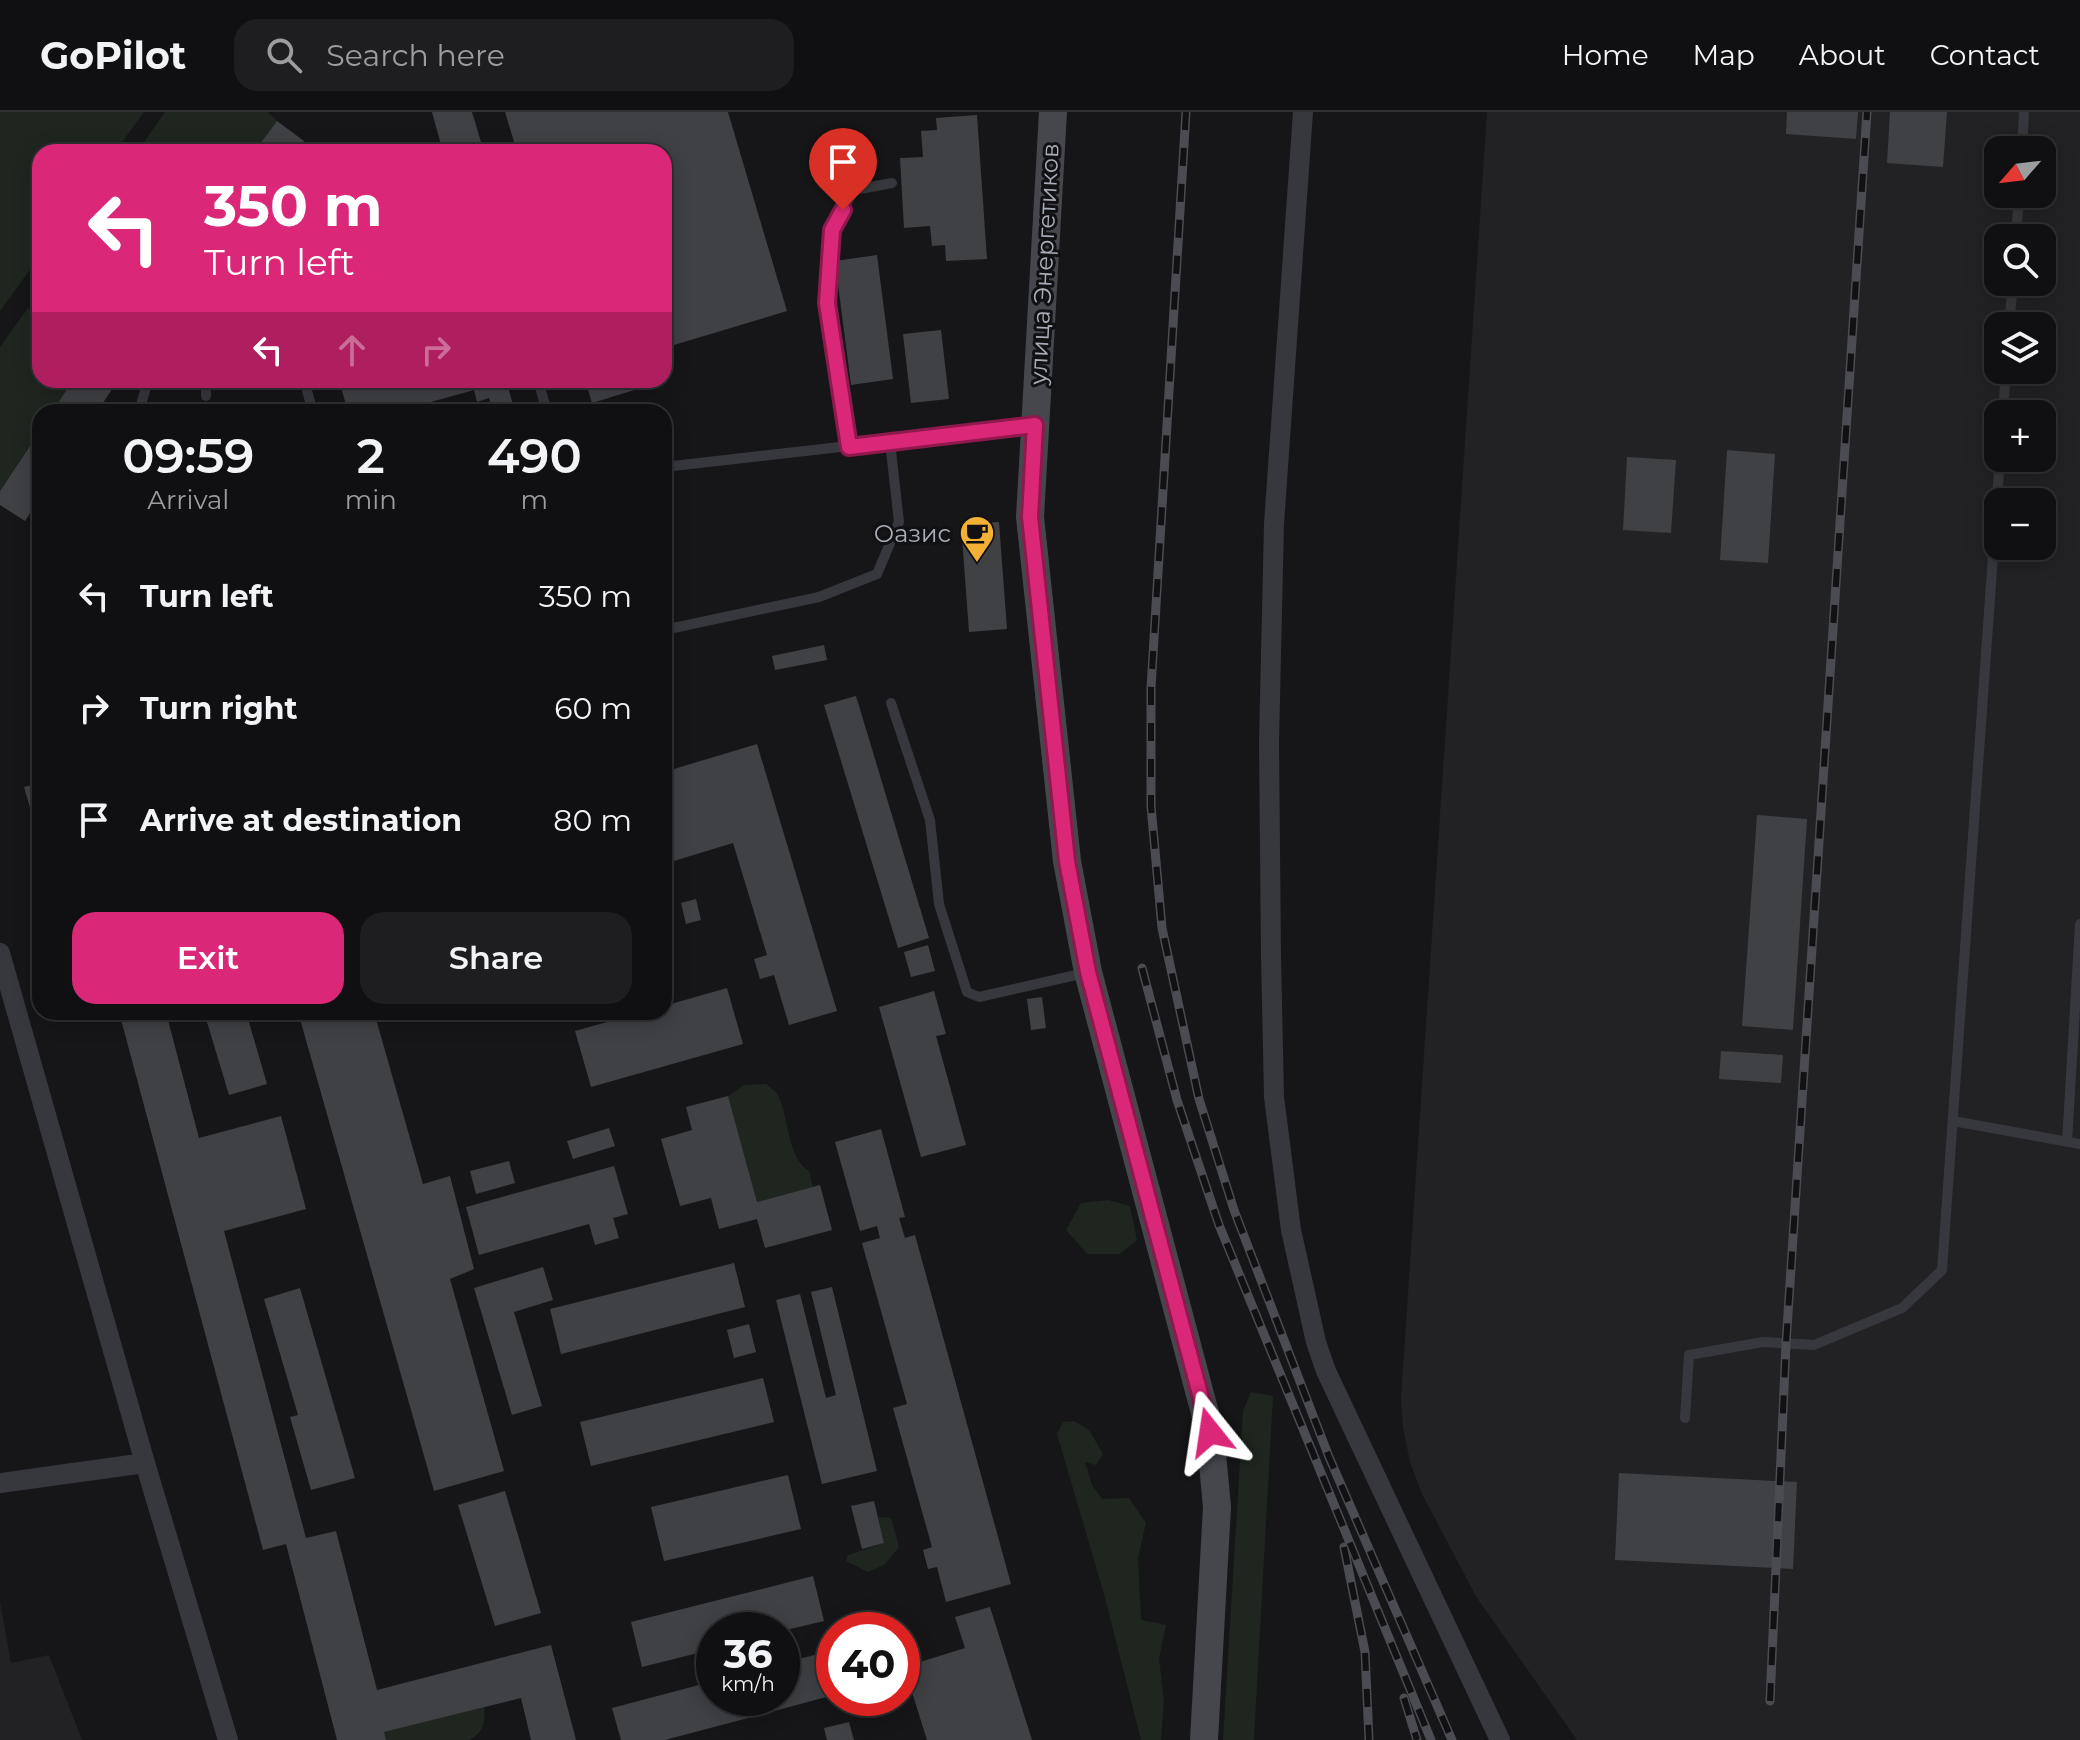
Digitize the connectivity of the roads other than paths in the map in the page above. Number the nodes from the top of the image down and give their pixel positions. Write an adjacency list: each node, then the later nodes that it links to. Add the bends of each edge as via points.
1 (1053, 112): 8 (street, улица Энергетиков)
2 (1303, 112): 26 (street, via 1274,524 1269,742 1274,1097 1297,1259 1326,1371)
3 (2024, 112): 4 (lane)
4 (2023, 136)
5 (892, 183): 10 (lane, via 854,190 832,230 827,303)
6 (206, 388): 7 (lane)
7 (206, 396)
8 (1035, 425): 9 (lane); 17 (street, улица Энергетиков, via 1031,526 1067,861)
9 (890, 442): 10 (lane); 13 (lane, via 899,522 877,574 819,597)
10 (849, 447): 11 (lane)
11 (672, 466)
12 (1999, 472): 18 (lane)
13 (672, 628)
14 (891, 703): 17 (lane, via 930,820 939,904 967,992 979,997)
15 (2080, 924): 19 (lane)
16 (0, 953): 22 (street)
17 (1088, 972): 25 (street, улица Энергетиков, via 1210,1432 1217,1507)
18 (1953, 1121): 19 (lane); 21 (lane, via 1942,1270 1902,1308 1814,1345 1763,1342 1689,1355)
19 (2067, 1142): 20 (lane)
20 (2080, 1144)
21 (1685, 1418)
22 (145, 1463): 23 (street); 24 (street)
23 (0, 1483)
24 (228, 1740)
25 (1204, 1740)
26 (1500, 1740)

